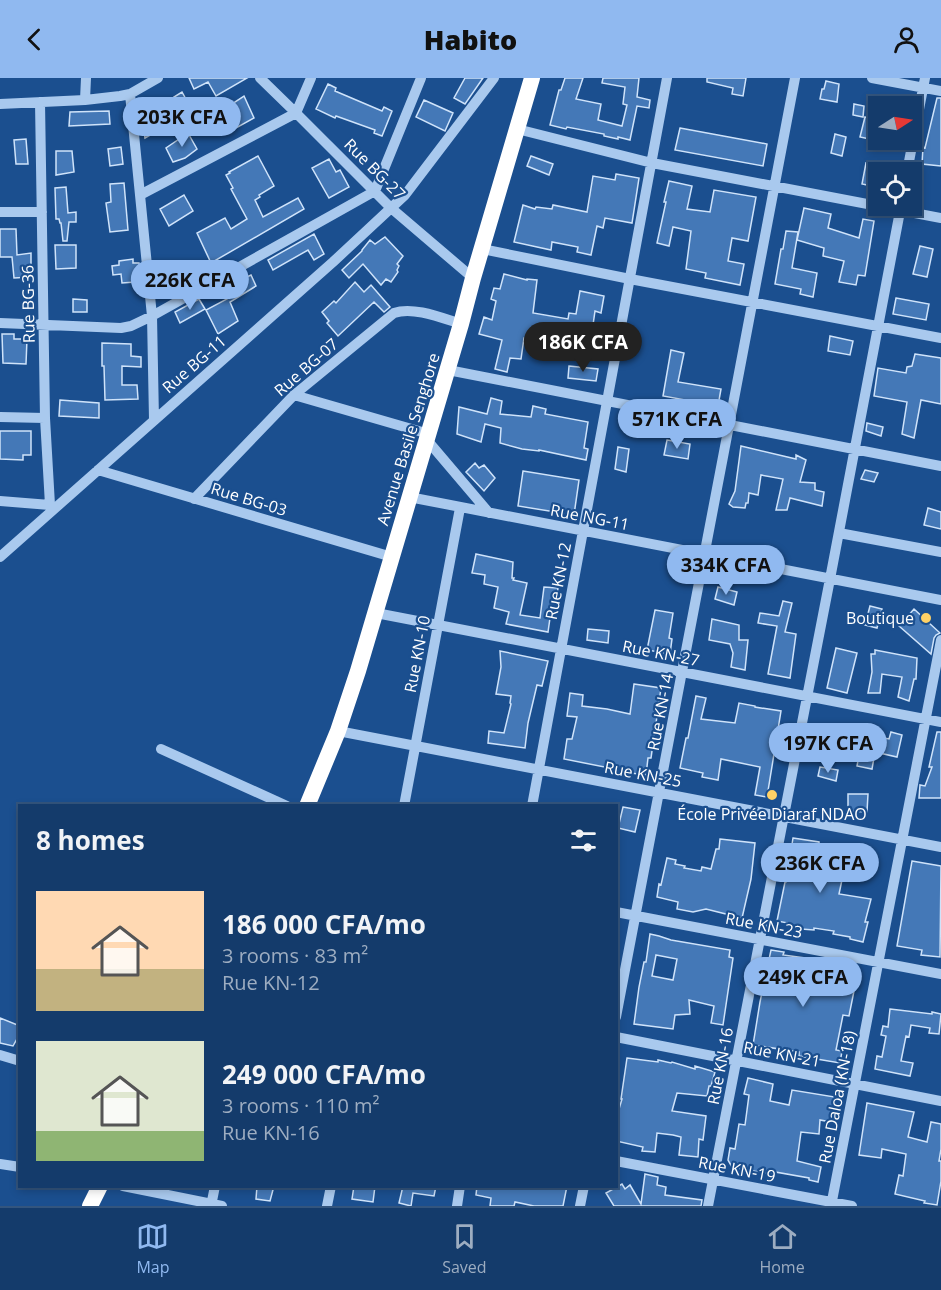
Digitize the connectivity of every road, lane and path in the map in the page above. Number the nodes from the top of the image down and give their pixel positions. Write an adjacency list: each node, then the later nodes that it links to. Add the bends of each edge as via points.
1 (86, 78): 14 (street)
2 (158, 78): 13 (street)
3 (260, 78): 17 (street, Rue BG-27)
4 (311, 78): 17 (street)
5 (421, 78): 22 (street)
6 (494, 78): 25 (street, Rue BG-11)
7 (532, 78): 18 (highway, Avenue Basile Senghore)
8 (667, 78): 20 (street, Rue KN-12)
9 (795, 78): 21 (street, Rue KN-14)
10 (872, 78): 11 (street)
11 (924, 83): 12 (street); 19 (street)
12 (941, 91)
13 (130, 94): 14 (street); 23 (street)
14 (85, 100): 15 (street)
15 (40, 102): 16 (street); 26 (street, Rue BG-36)
16 (0, 104)
17 (296, 113): 22 (street, Rue BG-27); 23 (street)
18 (517, 129): 20 (street); 31 (highway, Avenue Basile Senghore)
19 (909, 162)
20 (652, 163): 21 (street); 33 (street, Rue KN-12)
21 (775, 186): 24 (street); 34 (street, Rue KN-14)
22 (375, 190): 25 (street, Rue BG-27); 35 (street)
23 (141, 195): 35 (street)
24 (868, 202)
25 (392, 208): 32 (street, Rue BG-27); 46 (street, Rue BG-11)
26 (42, 212): 27 (street); 38 (street, Rue BG-36)
27 (0, 213)
28 (922, 213): 30 (street)
29 (899, 216): 39 (street, Rue KN-16)
30 (941, 218)
31 (482, 249): 32 (highway, Avenue Basile Senghore); 33 (street)
32 (473, 278): 37 (highway, Avenue Basile Senghore)
33 (630, 279): 34 (street); 43 (street, Rue KN-12)
34 (752, 302): 39 (street); 47 (street, Rue KN-14)
35 (152, 316): 38 (street, via 121,328); 46 (street)
36 (0, 323): 38 (street)
37 (461, 324): 41 (highway, Avenue Basile Senghore); 42 (street, Rue BG-07, via 401,310)
38 (43, 325): 45 (street, Rue BG-36)
39 (878, 326): 40 (street); 49 (street, Rue KN-16)
40 (941, 338)
41 (448, 370): 43 (street); 48 (highway, Avenue Basile Senghore)
42 (294, 395): 48 (street); 53 (street, Rue BG-07)
43 (607, 401): 47 (street); 58 (street, Rue KN-12)
44 (0, 417): 45 (street)
45 (45, 418): 55 (street, Rue BG-36)
46 (154, 420): 51 (street, Rue BG-11)
47 (729, 425): 49 (street); 61 (street, Rue KN-14)
48 (428, 437): 52 (highway, Avenue Basile Senghore); 57 (street)
49 (855, 449): 50 (street); 59 (street, Rue KN-16)
50 (941, 466)
51 (98, 470): 53 (street, Rue BG-03); 55 (street, Rue BG-11)
52 (409, 497): 56 (street, Rue NG-11); 63 (highway, Avenue Basile Senghore)
53 (194, 499): 63 (street, Rue BG-03)
54 (0, 501): 55 (street)
55 (51, 507): 62 (street, Rue BG-11)
56 (460, 508): 57 (street, Rue NG-11); 67 (street, Rue KN-10)
57 (489, 513): 58 (street, Rue NG-11)
58 (583, 531): 61 (street, Rue NG-11); 69 (street, Rue KN-12)
59 (839, 533): 60 (street); 64 (street, Rue KN-16)
60 (941, 552)
61 (706, 554): 64 (street, Rue NG-11); 70 (street, Rue KN-14)
62 (0, 557)
63 (392, 557): 66 (highway, Avenue Basile Senghore)
64 (830, 579): 65 (street, Rue NG-11); 71 (street, Rue KN-16)
65 (941, 600)
66 (376, 613): 67 (street, Rue KN-27); 74 (highway, Avenue Basile Senghore)
67 (438, 625): 69 (street, Rue KN-27); 75 (street, Rue KN-10)
68 (941, 640): 72 (street, Rue Daloa (KN-18))
69 (561, 649): 70 (street, Rue KN-27); 77 (street, Rue KN-12)
70 (683, 672): 71 (street, Rue KN-27); 78 (street, Rue KN-14)
71 (807, 696): 72 (street, Rue KN-27); 83 (street, Rue KN-16)
72 (926, 719): 73 (street, Rue KN-27); 84 (street, Rue Daloa (KN-18))
73 (941, 722)
74 (338, 731): 75 (street, Rue KN-25); 80 (highway, Avenue Basile Senghore)
75 (415, 746): 77 (street, Rue KN-25); 81 (street, Rue KN-10)
76 (161, 749): 79 (street)
77 (538, 769): 78 (street, Rue KN-25); 82 (street, Rue KN-12)
78 (660, 793): 83 (street, Rue KN-25); 87 (street, Rue KN-14)
79 (283, 804)
80 (308, 804)
81 (404, 804)
82 (532, 804)
83 (784, 817): 84 (street, Rue KN-25); 88 (street, Rue KN-16)
84 (902, 839): 85 (street, Rue KN-25); 89 (street, Rue Daloa (KN-18))
85 (941, 847)
86 (618, 912): 87 (street, Rue KN-23)
87 (636, 915): 88 (street, Rue KN-23); 91 (street, Rue KN-14)
88 (760, 939): 89 (street, Rue KN-23); 95 (street, Rue KN-16)
89 (878, 962): 90 (street, Rue KN-23); 96 (street, Rue Daloa (KN-18))
90 (941, 974)
91 (618, 1007)
92 (618, 1037): 95 (street, Rue KN-21)
93 (0, 1055): 94 (street)
94 (18, 1060)
95 (736, 1061): 96 (street, Rue KN-21); 101 (street, Rue KN-16)
96 (855, 1084): 97 (street, Rue KN-21); 108 (street, Rue Daloa (KN-18))
97 (941, 1101)
98 (618, 1161): 101 (street, Rue KN-19)
99 (0, 1164): 100 (street)
100 (18, 1167)
101 (713, 1179): 108 (street, Rue KN-19); 114 (street, Rue KN-16)
102 (99, 1188): 110 (highway)
103 (133, 1188): 109 (street)
104 (215, 1188): 109 (street)
105 (331, 1188): 111 (street)
106 (460, 1188): 112 (street)
107 (584, 1188): 113 (street)
108 (831, 1204): 115 (street, Rue KN-19)
109 (215, 1205)
110 (90, 1206)
111 (327, 1206)
112 (457, 1206)
113 (580, 1206)
114 (708, 1206)
115 (852, 1206)

